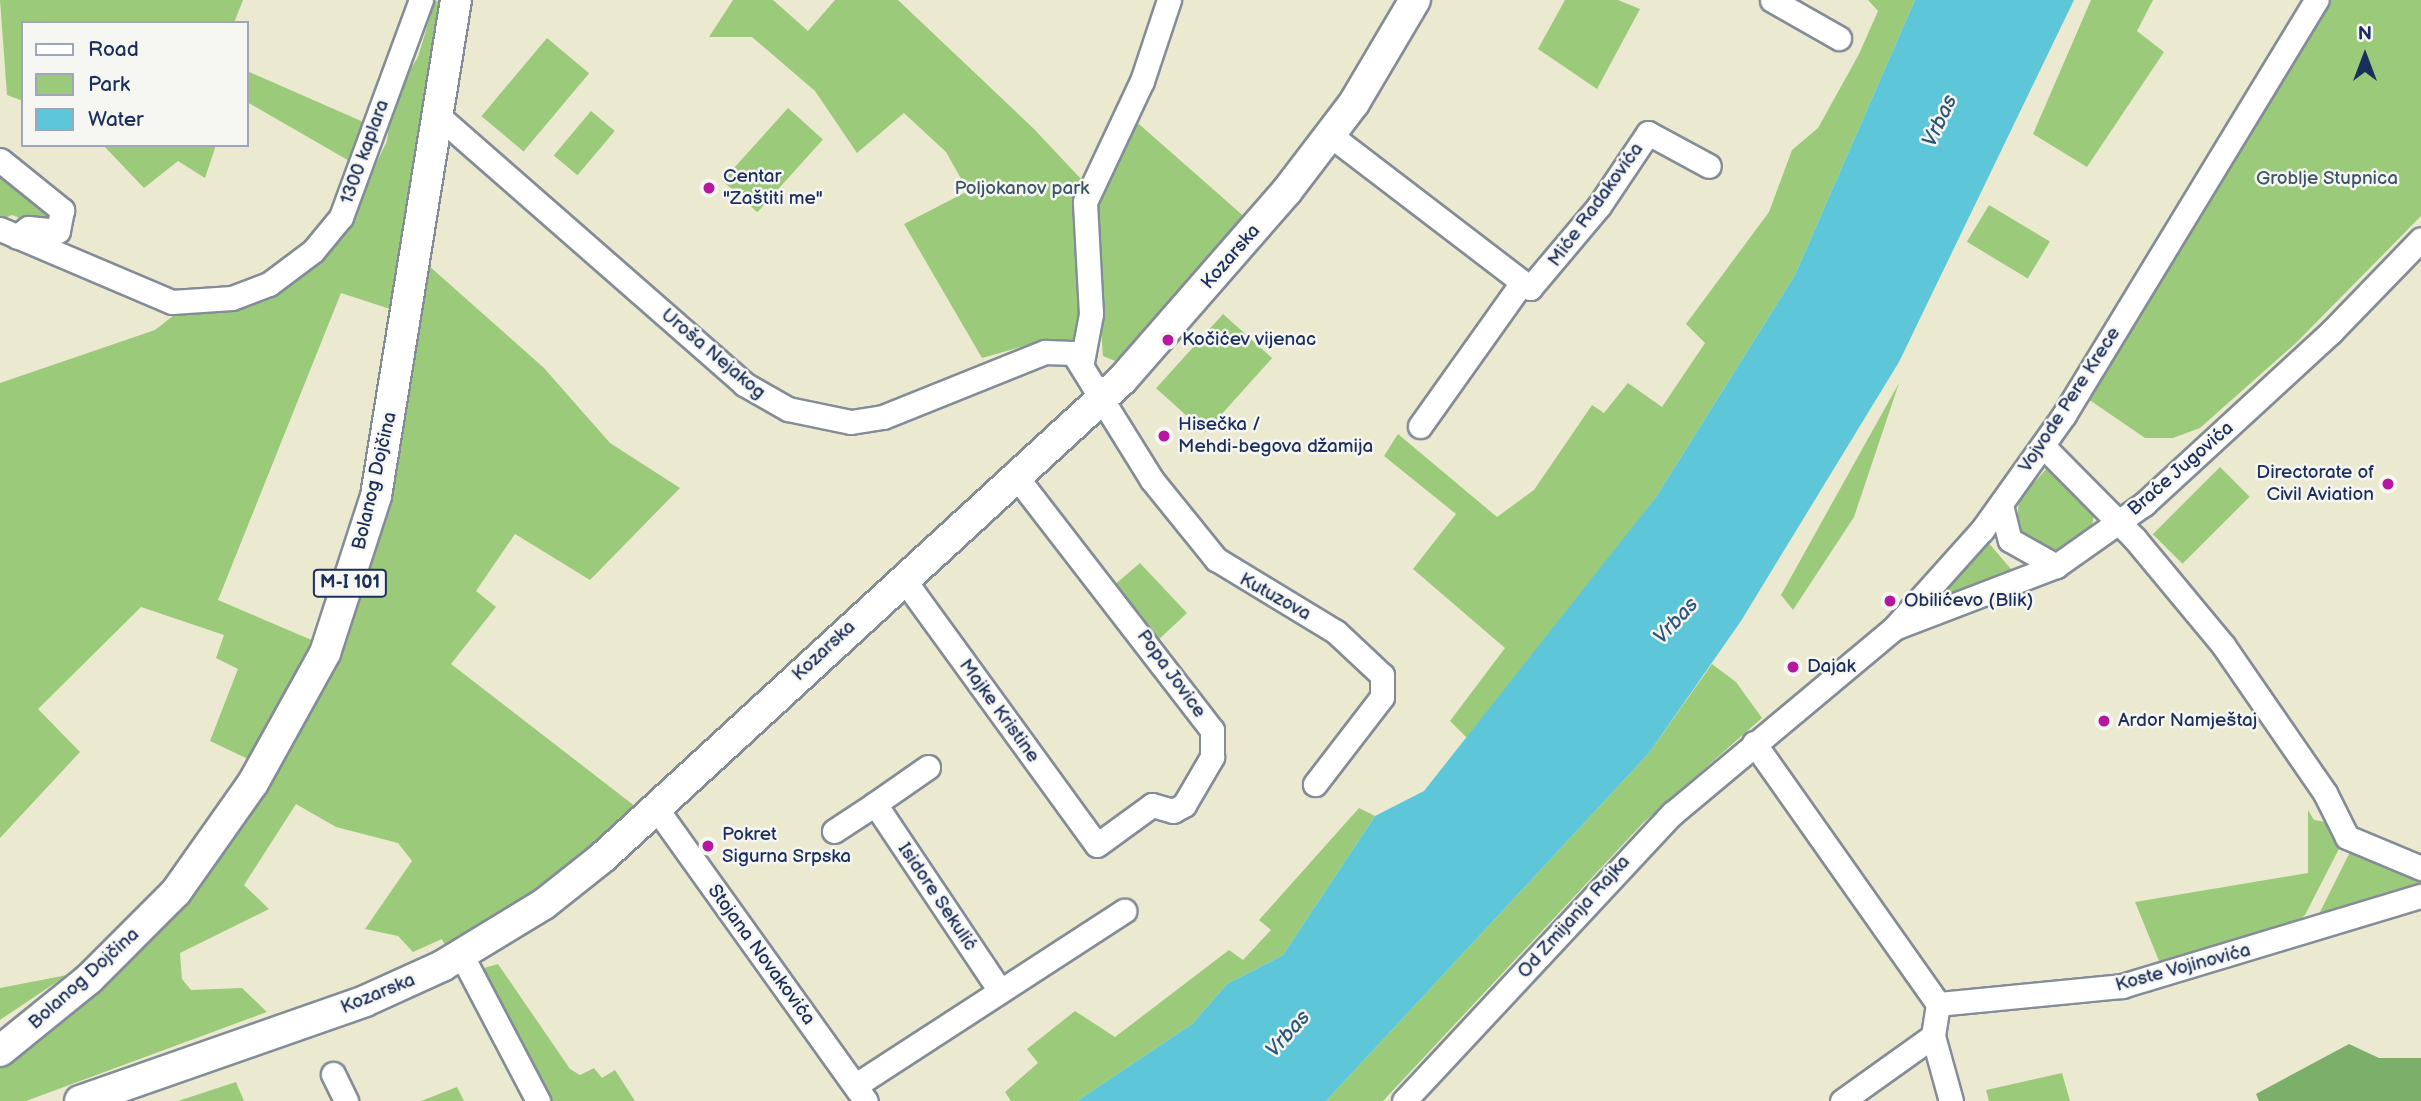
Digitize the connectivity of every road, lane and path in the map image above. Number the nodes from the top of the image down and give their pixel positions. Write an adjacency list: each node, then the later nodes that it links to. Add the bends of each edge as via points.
1 (421, 0): 12 (street, 1300 kaplara, via 341,217 313,251 269,284 232,298 172,302)
2 (456, 0): 8 (main road, Bolanog Dojčina / M-I 101)
3 (1169, 0): 15 (street, via 1142,81 1085,202 1091,314)
4 (1415, 0): 9 (main road, Kozarska)
5 (1772, 0): 7 (street)
6 (2316, 0): 18 (street, Vojvode Pere Krece)
7 (1839, 38)
8 (436, 114): 15 (street, Uroša Nejakog, via 771,403 829,419 867,420 1045,352 1068,351); 39 (main road, Bolanog Dojčina / M-I 101, via 376,496 324,653 253,783 176,892 89,979)
9 (1330, 135): 14 (street); 16 (main road, Kozarska, via 1234,256)
10 (0, 160): 12 (street, via 62,210 58,232 28,228)
11 (1709, 166): 14 (street, Miće Radakovića, via 1648,132 1538,284)
12 (8, 233)
13 (2421, 239): 21 (street, Braće Jugovića, via 2291,371)
14 (1521, 284): 17 (street, Miće Radakovića)
15 (1082, 362): 16 (street)
16 (1101, 401): 19 (main road, Kozarska); 27 (street, Kutuzova, via 1216,559 1336,632 1382,675 1382,696)
17 (1420, 426)
18 (2044, 447): 20 (street, Vojvode Pere Krece); 21 (street)
19 (1014, 474): 23 (main road, Kozarska); 31 (street, Popa Jovice, via 1124,611 1214,738 1212,757 1184,805 1173,811 1152,805)
20 (2001, 505): 22 (street, via 2010,540); 24 (street, Vojvode Pere Krece)
21 (2119, 522): 22 (street, Braće Jugovića); 32 (street, via 2238,666 2325,793 2347,837)
22 (2056, 566): 24 (street, Braće Jugovića)
23 (902, 578): 29 (main road, Kozarska); 31 (street, Majke Kristine)
24 (1894, 628): 25 (street, Vojvode Pere Krece)
25 (1754, 743): 37 (street); 45 (street, Od Zmijanja Rajka, via 1614,872)
26 (928, 767): 28 (street)
27 (1315, 784)
28 (875, 804): 30 (street); 36 (street, Isidore Sekulić)
29 (656, 808): 35 (main road, Kozarska, via 544,904); 41 (street, Stojana Novakovića)
30 (834, 831)
31 (1097, 845)
32 (2421, 868)
33 (2421, 896): 37 (street, Koste Vojinovića, via 2133,984)
34 (1124, 911): 36 (street)
35 (462, 956): 42 (main road, Kozarska, via 365,1001); 44 (street)
36 (1000, 991): 41 (street)
37 (1938, 1004): 38 (street)
38 (1933, 1036): 46 (street); 47 (street)
39 (0, 1051)
40 (333, 1074): 43 (street)
41 (861, 1093)
42 (80, 1101)
43 (346, 1101)
44 (538, 1101)
45 (1404, 1101)
46 (1842, 1101)
47 (1951, 1101)

